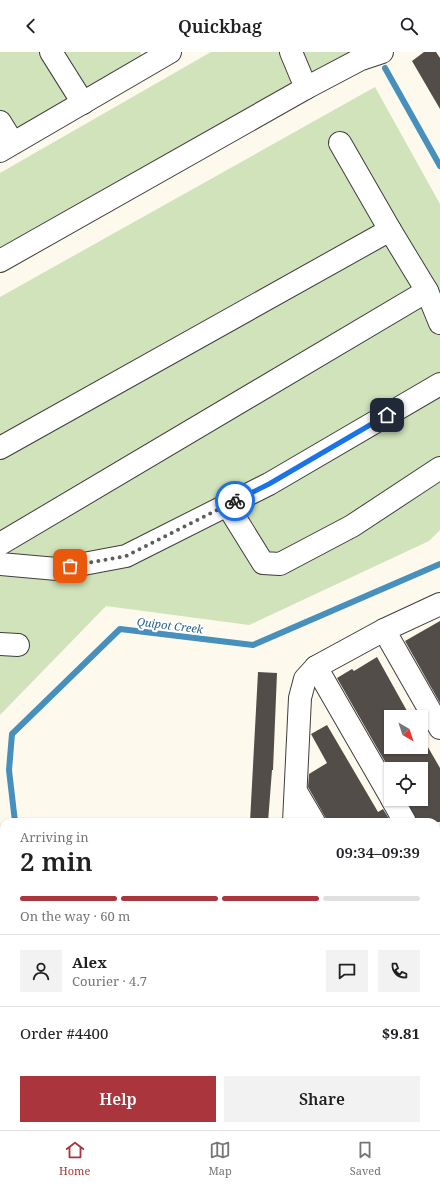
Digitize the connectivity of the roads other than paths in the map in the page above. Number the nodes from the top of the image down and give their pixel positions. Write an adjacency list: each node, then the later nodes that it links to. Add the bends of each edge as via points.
1 (51, 52): 6 (street)
2 (170, 52): 6 (street)
3 (291, 52): 5 (street)
4 (382, 52): 5 (street, via 361,59)
5 (306, 88): 11 (street)
6 (83, 103): 9 (street)
7 (0, 122): 9 (street)
8 (340, 143): 10 (street)
9 (6, 147)
10 (390, 230): 12 (street); 15 (street)
11 (0, 261)
12 (427, 292): 13 (street); 18 (street)
13 (440, 323)
14 (440, 384): 17 (street, via 269,484)
15 (0, 448)
16 (440, 468): 17 (street, via 352,526 280,564 264,563)
17 (227, 505): 19 (street, via 126,556 57,569)
18 (0, 544)
19 (0, 564)
20 (440, 604): 21 (street)
21 (384, 630): 22 (street); 23 (street)
22 (316, 667): 24 (street); 25 (street, via 305,679 300,698)
23 (440, 728)
24 (384, 784)
25 (297, 794): 27 (street); 28 (street)
26 (396, 806): 29 (street)
27 (294, 818)
28 (312, 818)
29 (403, 818)

